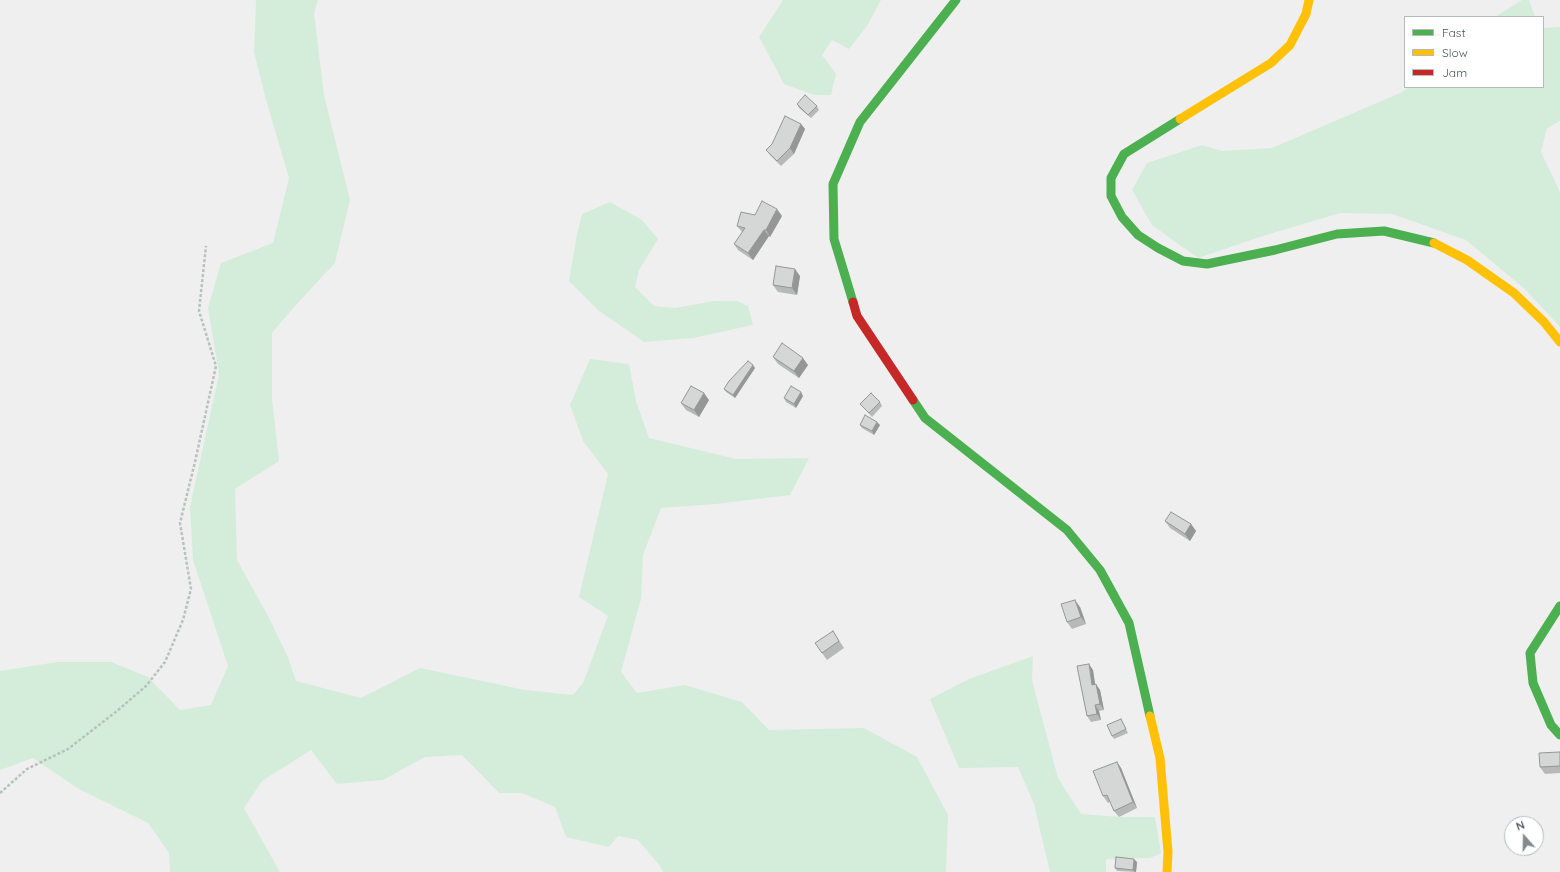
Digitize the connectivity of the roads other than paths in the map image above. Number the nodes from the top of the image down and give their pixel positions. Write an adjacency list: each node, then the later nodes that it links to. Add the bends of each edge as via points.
1 (956, 0): 6 (street, via 860,122 832,184 834,239 857,316 925,418 1066,530 1100,570 1129,623 1160,758 1168,852)
2 (1309, 0): 3 (street, via 1306,14 1290,45 1271,63 1124,154 1111,178 1111,196 1122,217 1138,235 1164,251 1183,261 1207,264 1337,234 1384,231 1430,241 1467,260 1514,292)
3 (1560, 342)
4 (1560, 606): 5 (street, via 1530,653 1533,683 1551,724)
5 (1560, 735)
6 (1167, 872)

